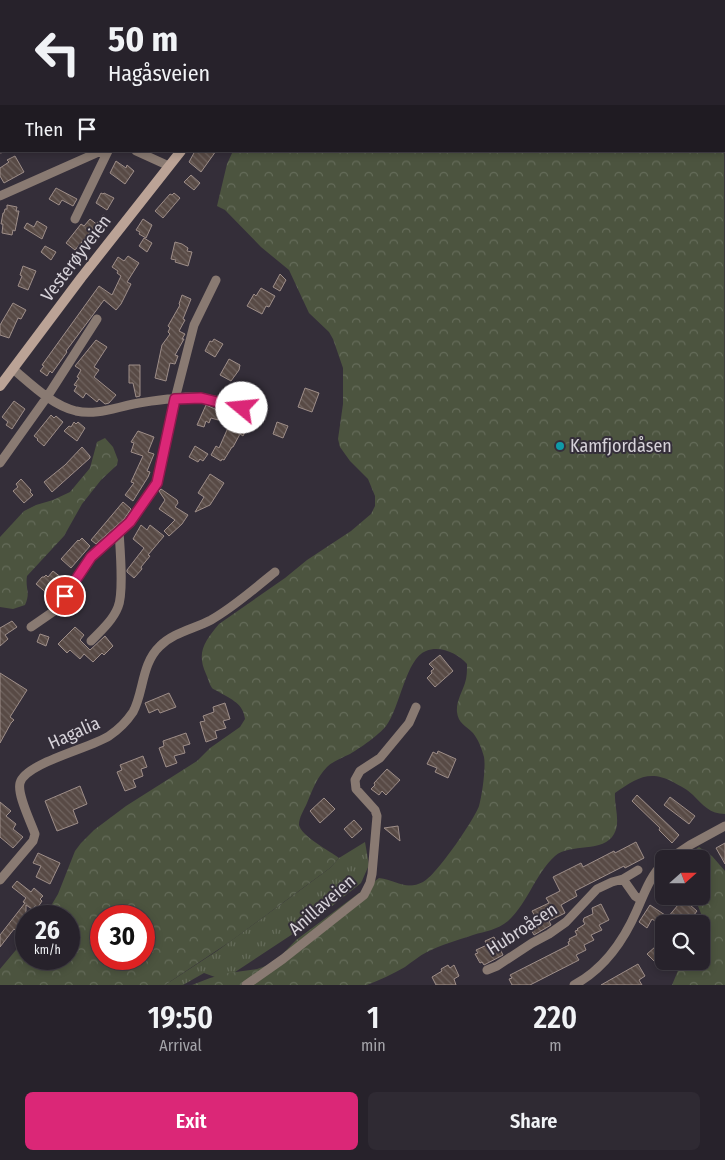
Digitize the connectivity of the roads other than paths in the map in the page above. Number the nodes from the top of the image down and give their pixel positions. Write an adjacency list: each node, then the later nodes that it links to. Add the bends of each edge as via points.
1 (99, 152): 6 (street)
2 (108, 152): 7 (street)
3 (138, 152): 5 (street)
4 (179, 152): 5 (main road, Vesterøyveien)
5 (169, 166): 10 (main road, Vesterøyveien)
6 (0, 196)
7 (75, 219)
8 (216, 280): 13 (street, via 194,325)
9 (97, 319): 12 (street)
10 (13, 369): 11 (main road, Vesterøyveien); 12 (street)
11 (0, 386)
12 (47, 397): 13 (street, via 66,408 86,413); 15 (street)
13 (175, 399): 14 (street, via 212,399); 16 (street, via 157,483 130,522)
14 (257, 413)
15 (0, 463)
16 (119, 531): 18 (street, via 91,557 57,609); 19 (street, via 119,606)
17 (275, 572): 25 (street, Hagalia, via 221,614 161,645 147,667 134,711 117,730 25,775 20,791 35,834 33,841)
18 (31, 627)
19 (91, 641)
20 (416, 707): 29 (street, Anillaveien, via 409,723 380,758 360,771 355,780 356,789 377,816 368,890)
21 (725, 826): 22 (street)
22 (682, 850)
23 (638, 870): 26 (street, Hubroåsen)
24 (655, 875): 27 (street)
25 (0, 880)
26 (623, 880): 27 (street); 28 (street, Hubroåsen, via 597,889 558,928)
27 (641, 900): 30 (street, via 615,950)
28 (487, 970)
29 (246, 985)
30 (574, 985)

